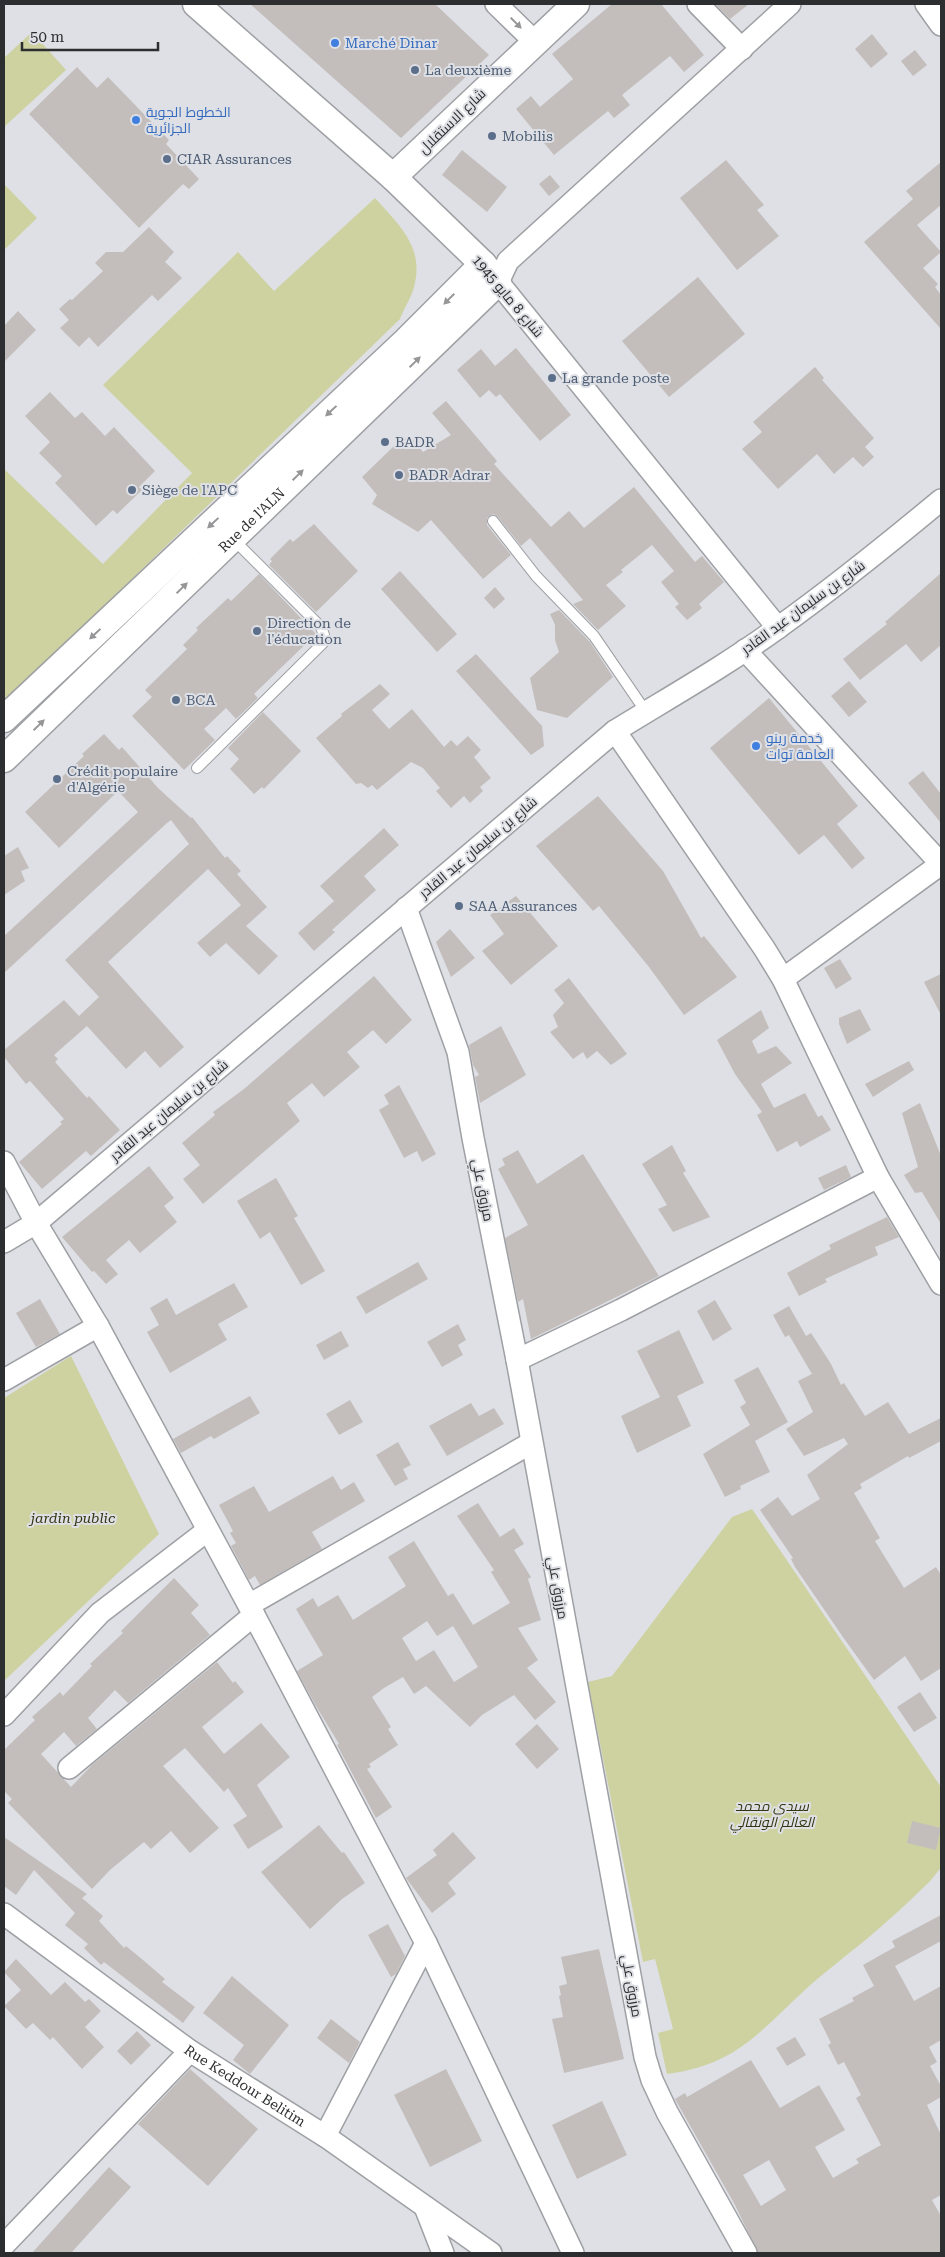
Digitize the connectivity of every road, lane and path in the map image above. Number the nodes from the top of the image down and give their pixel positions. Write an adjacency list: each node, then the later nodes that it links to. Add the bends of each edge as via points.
1 (196, 4): 10 (street, شارع 8 مايو 1945)
2 (496, 4): 8 (street, one-way to 8)
3 (698, 4): 9 (street)
4 (790, 4): 9 (street)
5 (926, 4): 7 (street)
6 (564, 8): 8 (street, شارع الاستقلال)
7 (941, 25)
8 (535, 42): 10 (street, شارع الاستقلال)
9 (742, 50): 11 (street)
10 (393, 177): 11 (street, شارع 8 مايو 1945)
11 (497, 269): 14 (street, Rue de l'ALN, one-way to 11); 15 (street, Rue de l'ALN, one-way to 15, via 406,341); 17 (street, شارع 8 مايو 1945)
12 (941, 500): 17 (street, شارع بن سليمان عبد القادر)
13 (493, 521): 19 (lane, via 536,576 594,636)
14 (232, 539): 16 (street, Rue de l'ALN, one-way to 14); 23 (lane, via 321,627 323,643)
15 (141, 590): 16 (street); 20 (street, Rue de l'ALN, one-way to 20)
16 (160, 610): 22 (street, Rue de l'ALN, one-way to 16)
17 (778, 628): 18 (street, شارع بن سليمان عبد القادر)
18 (744, 650): 19 (street, شارع بن سليمان عبد القادر); 24 (street)
19 (646, 712): 21 (street, شارع بن سليمان عبد القادر)
20 (4, 719)
21 (615, 731): 25 (street, شارع بن سليمان عبد القادر); 26 (street)
22 (4, 758)
23 (196, 768)
24 (941, 864): 26 (street)
25 (406, 908): 29 (street, شارع بن سليمان عبد القادر); 33 (street, مرزوق علي, via 458,1052)
26 (783, 979): 28 (street)
27 (4, 1162): 29 (street)
28 (878, 1177): 31 (street); 33 (street)
29 (36, 1223): 30 (street, شارع بن سليمان عبد القادر); 32 (street)
30 (4, 1242)
31 (941, 1284)
32 (98, 1326): 34 (street); 36 (street)
33 (517, 1360): 35 (street, مرزوق علي)
34 (4, 1380)
35 (532, 1443): 37 (street); 49 (street, مرزوق علي, via 645,2057 667,2112)
36 (208, 1530): 37 (street); 38 (street, via 100,1613)
37 (251, 1610): 39 (street); 41 (street)
38 (4, 1715)
39 (69, 1768)
40 (4, 1914): 42 (street, Rue Keddour Belitim)
41 (426, 1943): 43 (street); 48 (street)
42 (190, 2051): 43 (street, Rue Keddour Belitim); 45 (street)
43 (325, 2136): 44 (street, Rue Keddour Belitim)
44 (425, 2207): 46 (street); 47 (street, Rue Keddour Belitim)
45 (4, 2245)
46 (443, 2253)
47 (491, 2253)
48 (573, 2253)
49 (746, 2253)

